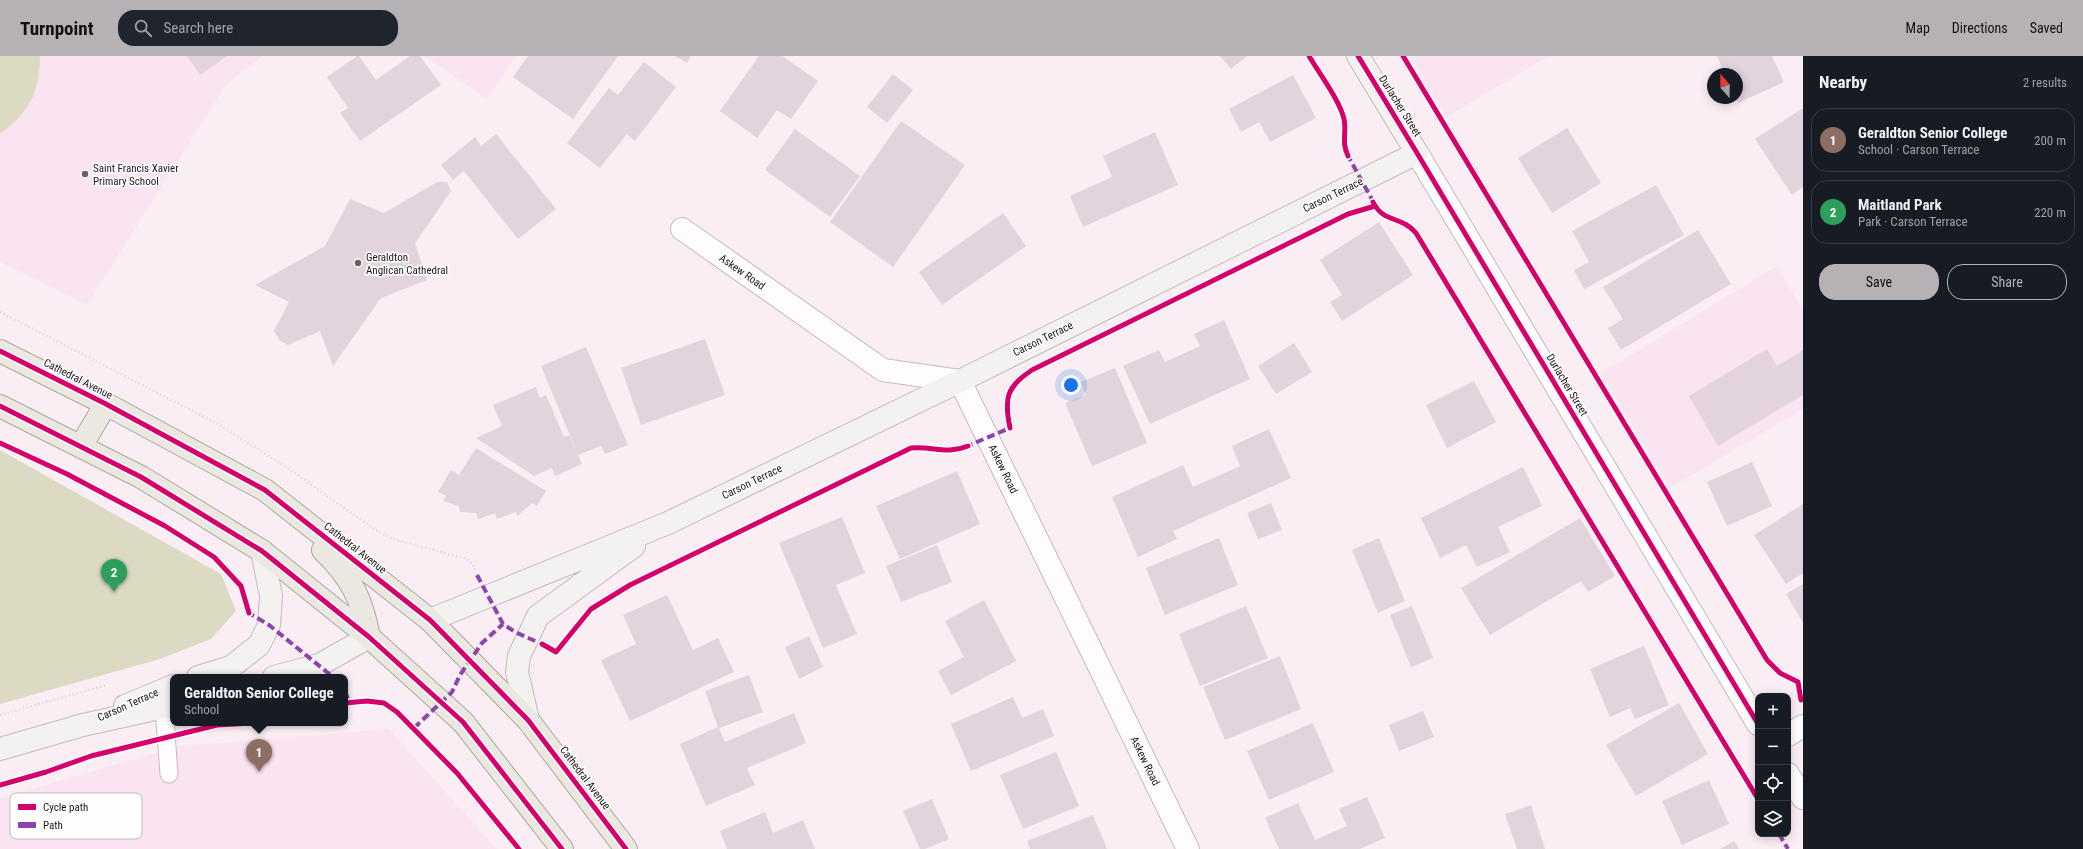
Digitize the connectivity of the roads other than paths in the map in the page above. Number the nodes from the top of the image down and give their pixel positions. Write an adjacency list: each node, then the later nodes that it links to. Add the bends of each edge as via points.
1 (1358, 56): 2 (main road, Durlacher Street)
2 (1418, 153): 5 (main road, Carson Terrace); 18 (street, Durlacher Street)
3 (682, 229): 5 (street, Askew Road, via 883,370)
4 (0, 351): 6 (main road, Cathedral Avenue)
5 (960, 381): 10 (main road, Carson Terrace); 29 (street, Askew Road)
6 (106, 404): 8 (main road); 9 (main road, Cathedral Avenue)
7 (0, 406): 8 (main road)
8 (81, 446): 11 (main road, via 141,477)
9 (265, 490): 12 (main road, Cathedral Avenue); 13 (main road, via 342,569 365,616)
10 (668, 523): 12 (main road, Carson Terrace); 19 (main road, Carson Terrace, via 538,616 519,656 518,664)
11 (262, 551): 13 (main road); 14 (main road, via 271,596 269,625 266,632 259,645 231,668)
12 (430, 620): 19 (main road, Cathedral Avenue)
13 (369, 638): 15 (main road, via 319,665); 27 (main road, via 463,722)
14 (209, 674)
15 (285, 674)
16 (170, 687): 20 (main road, Carson Terrace)
17 (169, 706): 20 (main road, Carson Terrace); 24 (lane)
18 (1755, 719)
19 (528, 720): 28 (main road, Cathedral Avenue)
20 (84, 725): 23 (main road, Carson Terrace)
21 (1803, 726): 22 (street)
22 (1791, 733)
23 (0, 749)
24 (169, 774)
25 (1791, 779): 26 (street)
26 (1803, 798)
27 (562, 849)
28 (626, 849)
29 (1188, 849)

